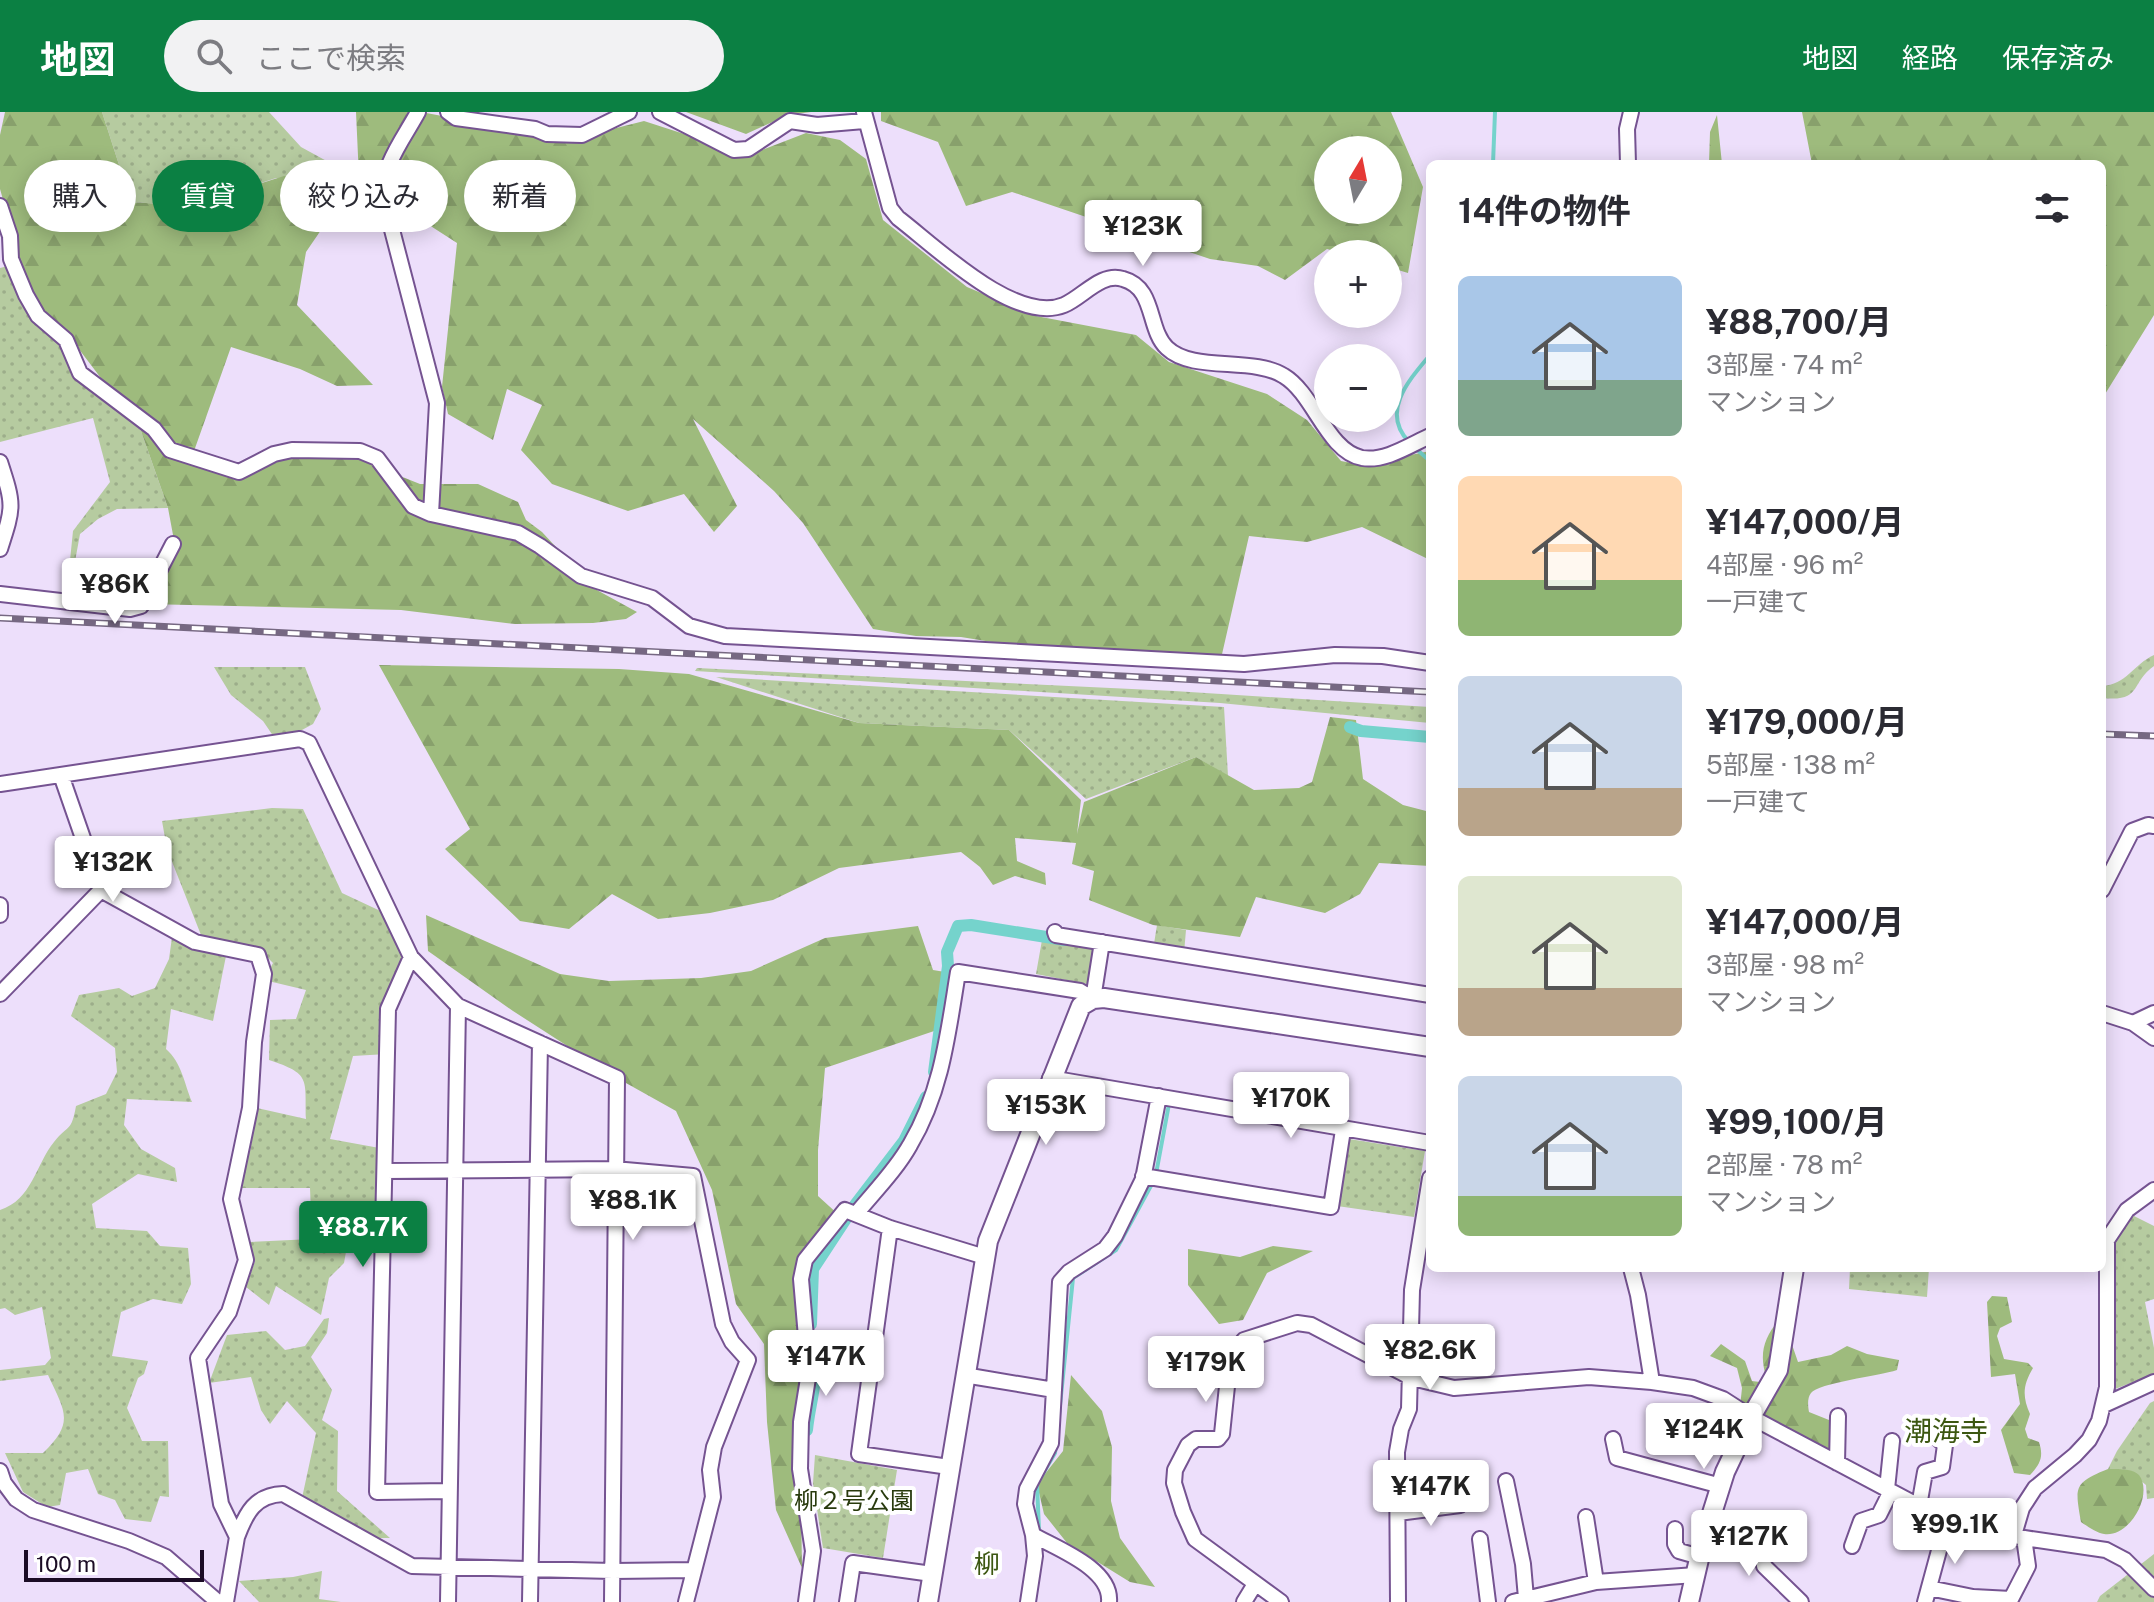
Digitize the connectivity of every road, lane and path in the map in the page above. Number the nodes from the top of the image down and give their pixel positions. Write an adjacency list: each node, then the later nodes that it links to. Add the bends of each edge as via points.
1 (418, 112): 12 (street, via 388,163 383,183 437,403)
2 (448, 112): 3 (street, via 456,118 547,134 582,135)
3 (629, 112)
4 (660, 112): 6 (street, via 734,150 748,149 790,121 817,125)
5 (1631, 112): 7 (street)
6 (864, 116): 10 (street, via 890,208 979,282 1036,308 1053,309 1104,280 1122,278 1149,302 1157,335 1168,349 1189,358 1284,376 1343,450 1377,459)
7 (1628, 160)
8 (0, 206): 9 (street, via 10,236)
9 (6, 261): 12 (street, via 38,316 66,340 80,373 154,429 170,450 239,472 292,450 360,451 377,458 413,506)
10 (1426, 438)
11 (0, 462): 14 (street, via 13,511)
12 (431, 514): 16 (street, via 518,533 581,576 652,598 689,626 725,636 1244,664 1335,655)
13 (173, 544): 15 (street, via 141,606)
14 (0, 549)
15 (0, 594)
16 (1426, 662)
17 (61, 775): 18 (street); 21 (street); 26 (street, via 300,739 309,743)
18 (0, 784)
19 (2154, 826): 20 (street, via 2132,831)
20 (2106, 882)
21 (101, 890): 27 (street); 79 (street, via 195,942 258,955 264,974 250,1108 231,1199 246,1260 229,1312 198,1358 221,1504)
22 (0, 905): 23 (street)
23 (0, 915)
24 (1055, 932): 25 (street)
25 (1102, 942): 28 (street); 29 (street)
26 (411, 957): 30 (street); 44 (street, via 388,1009)
27 (0, 994)
28 (1426, 994)
29 (1093, 999): 36 (street); 37 (street, via 1081,1006); 48 (street, via 1080,991 958,972 932,1103 909,1148)
30 (458, 1006): 35 (street); 41 (street)
31 (2154, 1013): 33 (street)
32 (2106, 1014): 33 (street)
33 (2133, 1023): 34 (street)
34 (2154, 1038)
35 (540, 1043): 42 (street); 43 (street, via 617,1078)
36 (1426, 1046)
37 (1050, 1078): 38 (street); 50 (street)
38 (1159, 1096): 39 (street); 45 (street)
39 (1343, 1130): 40 (street); 45 (street, via 1331,1207)
40 (1426, 1142)
41 (455, 1169): 42 (street); 44 (street); 70 (street)
42 (536, 1169): 43 (street); 84 (street)
43 (614, 1169): 85 (street, via 693,1176 723,1324 748,1360 714,1447 713,1497); 86 (street)
44 (385, 1171): 70 (street, via 377,1492)
45 (1143, 1176): 57 (street, via 1105,1249 1060,1282)
46 (2154, 1190): 58 (street, via 2127,1210 2107,1240)
47 (1426, 1204): 54 (street, via 1412,1290)
48 (856, 1214): 49 (street); 99 (street, via 845,1210 805,1260 801,1279 809,1372 800,1469 813,1551)
49 (890, 1228): 50 (street); 65 (street, via 859,1454)
50 (985, 1257): 53 (street)
51 (1632, 1272): 55 (street)
52 (1793, 1272): 60 (street, via 1778,1370)
53 (964, 1375): 57 (street); 65 (street)
54 (1412, 1378): 55 (street, via 1454,1388 1589,1377); 73 (street, via 1397,1452); 89 (street, via 1311,1325 1297,1323 1244,1340 1234,1352 1222,1434 1188,1445 1174,1483 1195,1539)
55 (1652, 1382): 60 (street, via 1693,1388)
56 (2154, 1382): 58 (street)
57 (1054, 1390): 77 (street, via 1051,1443 1027,1489)
58 (2104, 1405): 78 (street, via 2089,1440 2035,1488 2022,1508)
59 (1838, 1416): 64 (street)
60 (1751, 1417): 64 (street); 68 (street)
61 (1933, 1434): 72 (street, via 1945,1445 1942,1467 1925,1472)
62 (1613, 1439): 68 (street, via 1617,1458)
63 (1892, 1441): 69 (street)
64 (1837, 1463): 69 (street)
65 (949, 1467): 87 (street)
66 (0, 1471): 93 (street, via 16,1499 33,1510 166,1557)
67 (1506, 1481): 92 (street, via 1523,1564)
68 (1721, 1486): 82 (street)
69 (1889, 1490): 72 (street); 81 (street, via 1879,1515 1861,1521)
70 (449, 1491): 83 (street)
71 (1460, 1505): 73 (street)
72 (1919, 1506): 75 (street)
73 (1398, 1513): 106 (street)
74 (1586, 1517): 88 (street)
75 (1947, 1521): 78 (street); 91 (street)
76 (1675, 1529): 82 (street, via 1679,1551)
77 (1033, 1535): 102 (street); 103 (street, via 1098,1572 1110,1592)
78 (2019, 1536): 90 (street, via 2106,1550); 91 (street, via 2028,1566 2011,1599)
79 (237, 1537): 83 (street, via 246,1512 273,1494 283,1494 412,1566); 94 (street)
80 (1480, 1539): 107 (street)
81 (1852, 1546)
82 (1700, 1558): 88 (street); 108 (street); 109 (street, via 1737,1545 1763,1556 1764,1566)
83 (449, 1568): 84 (street); 95 (street)
84 (531, 1569): 86 (street); 96 (street)
85 (693, 1570): 86 (street); 98 (street)
86 (613, 1571): 97 (street)
87 (932, 1574): 100 (street, via 853,1563); 101 (street)
88 (1596, 1582): 92 (street)
89 (1255, 1584): 104 (street); 105 (street)
90 (2154, 1589)
91 (1927, 1595)
92 (1520, 1600)
93 (218, 1602)
94 (226, 1602)
95 (448, 1602)
96 (530, 1602)
97 (612, 1602)
98 (686, 1602)
99 (806, 1602)
100 (847, 1602)
101 (928, 1602)
102 (1028, 1602)
103 (1109, 1602)
104 (1244, 1602)
105 (1281, 1602)
106 (1398, 1602)
107 (1488, 1602)
108 (1689, 1602)
109 (1801, 1602)

